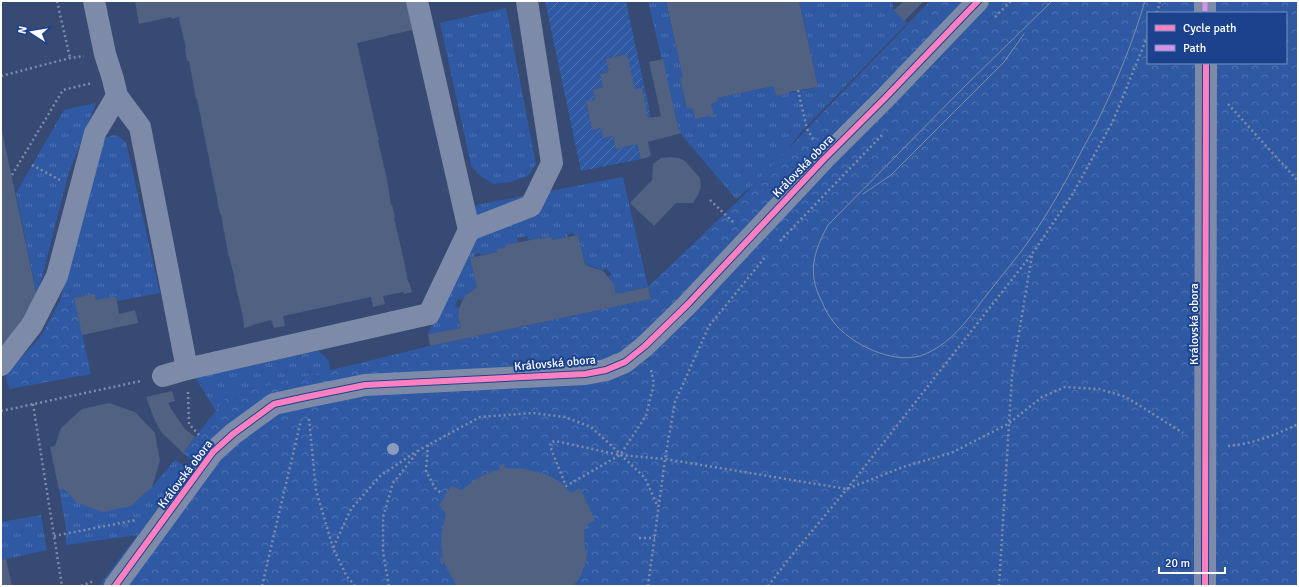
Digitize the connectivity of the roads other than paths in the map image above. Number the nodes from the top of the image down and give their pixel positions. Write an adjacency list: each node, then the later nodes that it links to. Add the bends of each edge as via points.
1 (94, 1): 8 (street)
2 (417, 1): 9 (street)
3 (527, 1): 9 (street, via 552,163 531,206)
4 (978, 1): 13 (street, Královská obora, via 688,304 625,362 606,370 585,374 365,385 274,404 213,452)
5 (1205, 1): 6 (street)
6 (1206, 12)
7 (1206, 64): 14 (street, Královská obora)
8 (115, 88): 10 (street, via 95,133 57,276 32,325); 11 (street, via 140,127)
9 (468, 230): 11 (street, via 429,314)
10 (1, 365)
11 (187, 370): 12 (street)
12 (163, 376)
13 (115, 586)
14 (1205, 586)

